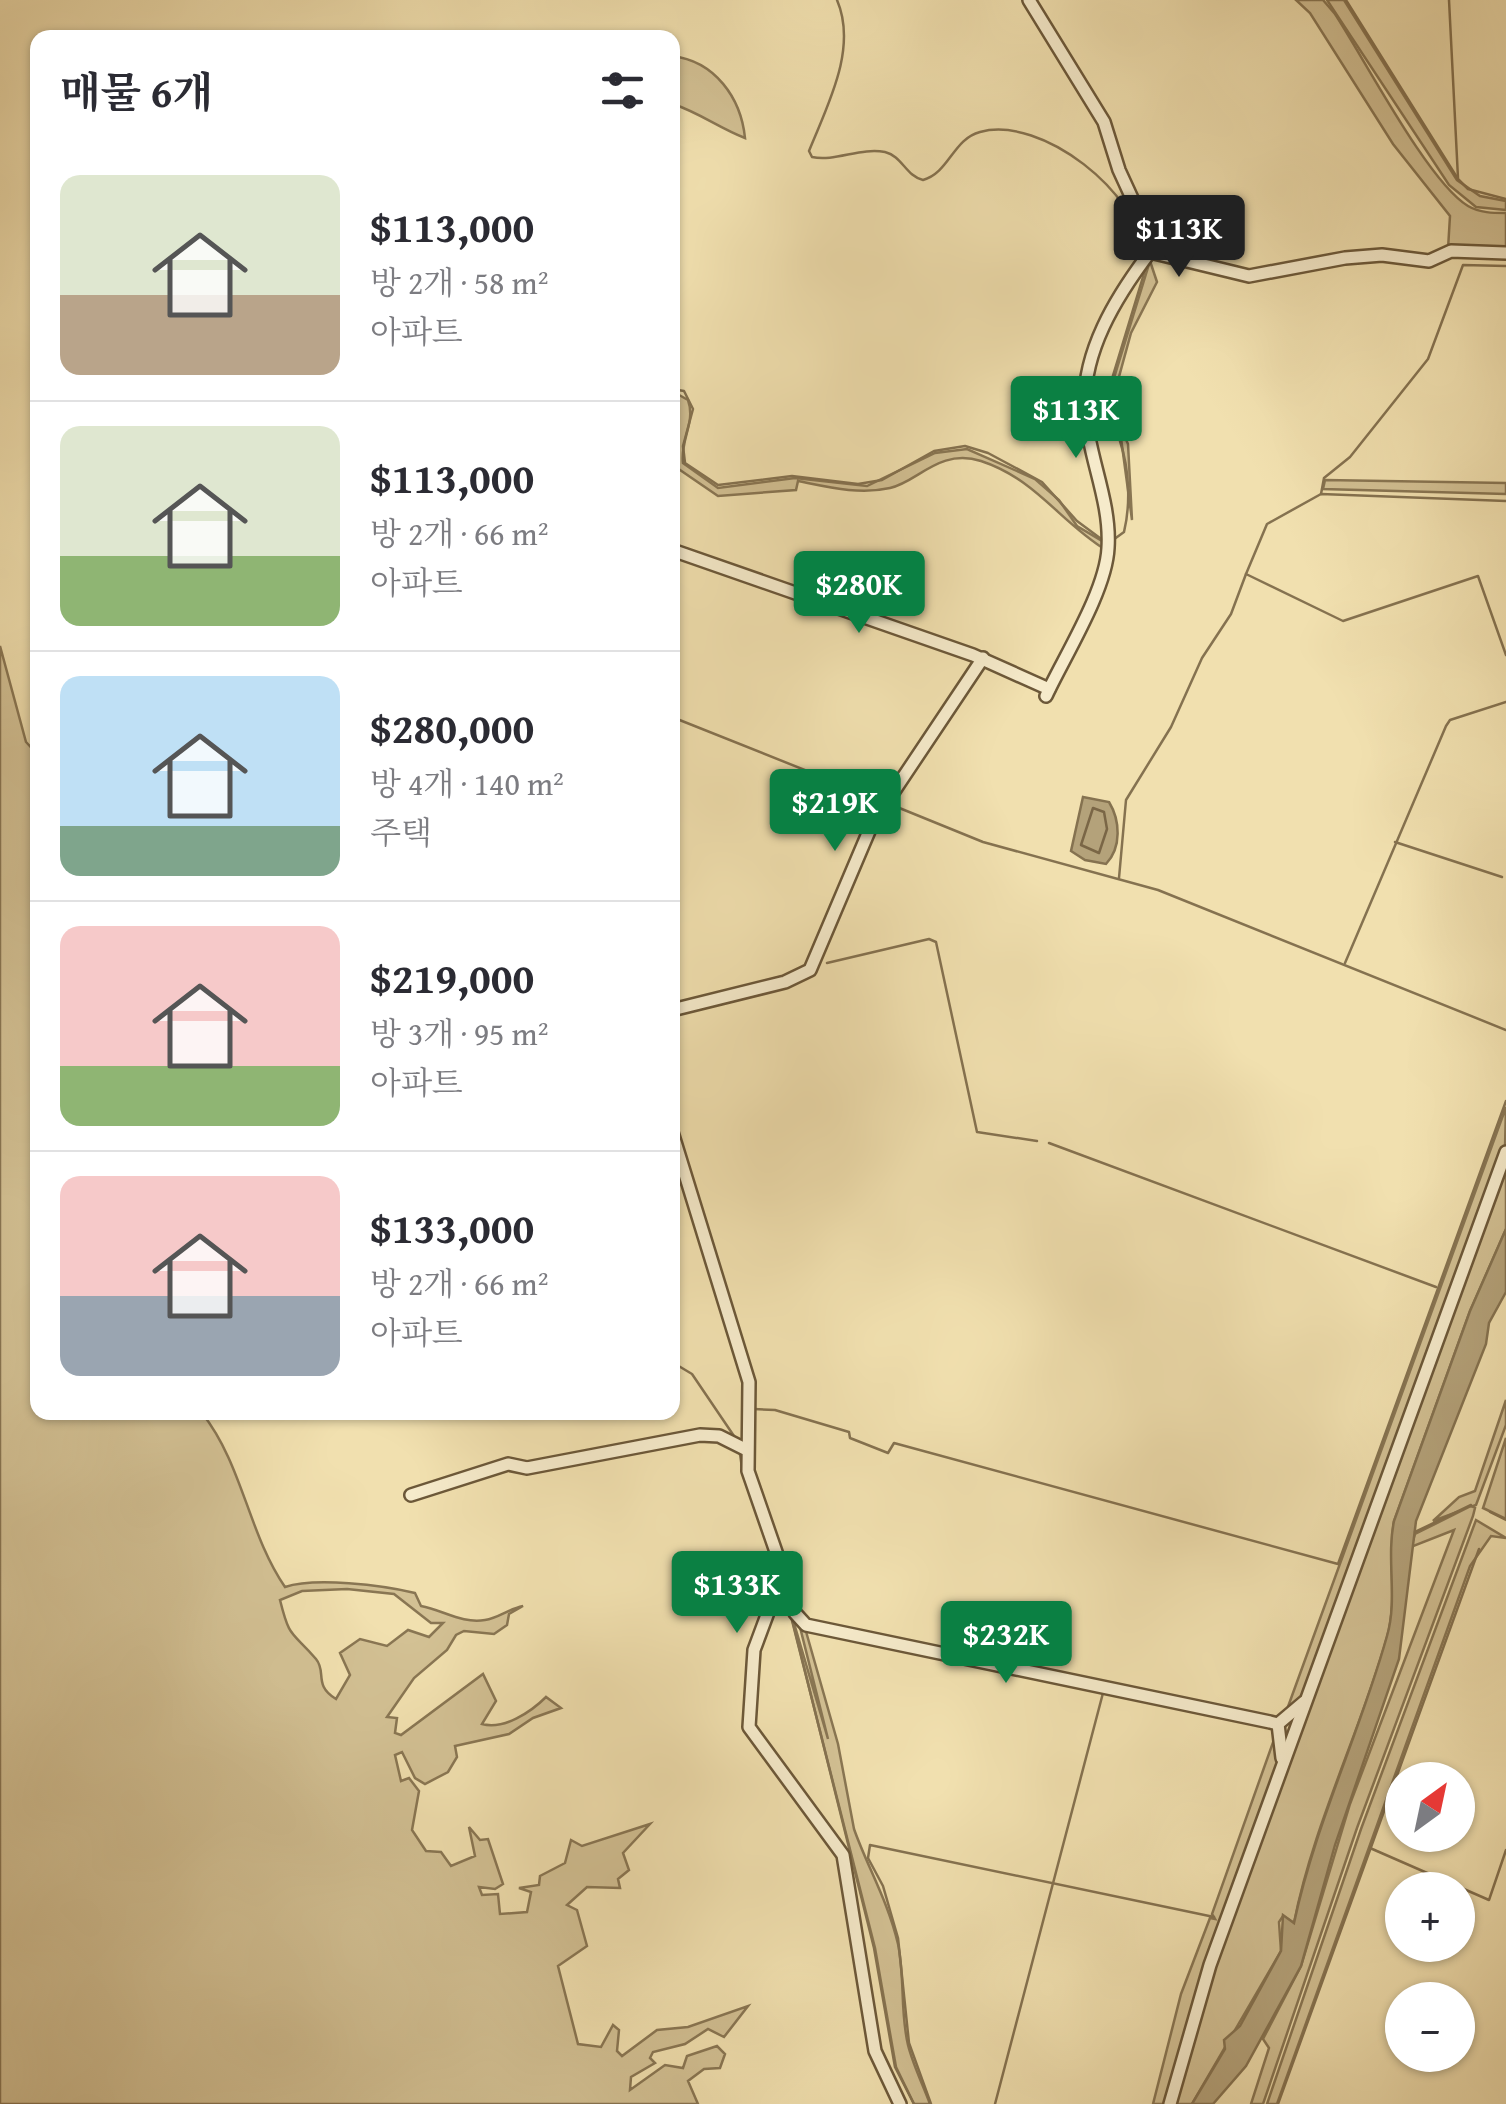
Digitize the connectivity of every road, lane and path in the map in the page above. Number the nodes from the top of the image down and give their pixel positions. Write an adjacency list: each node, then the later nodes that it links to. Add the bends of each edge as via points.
1 (1029, 0): 2 (street, via 1104,122)
2 (1150, 252): 3 (street, via 1248,276 1345,258 1429,261 1451,251); 5 (street, via 1111,308 1092,363 1085,414 1109,547 1106,566 1047,693)
3 (1506, 253)
4 (680, 552): 5 (street)
5 (983, 658): 6 (street, via 868,832 810,970)
6 (680, 1008)
7 (1506, 1152): 12 (street)
8 (680, 1158): 9 (street, via 749,1382)
9 (747, 1450): 10 (street, via 700,1435 527,1468 508,1464); 11 (street)
10 (411, 1495)
11 (782, 1572): 13 (street, via 806,1625); 15 (street, via 754,1650 749,1727 843,1856 876,2052)
12 (1306, 1700): 13 (street); 14 (street)
13 (1278, 1724): 14 (street)
14 (1282, 1768): 16 (street, via 1210,1965)
15 (900, 2104)
16 (1170, 2104)

